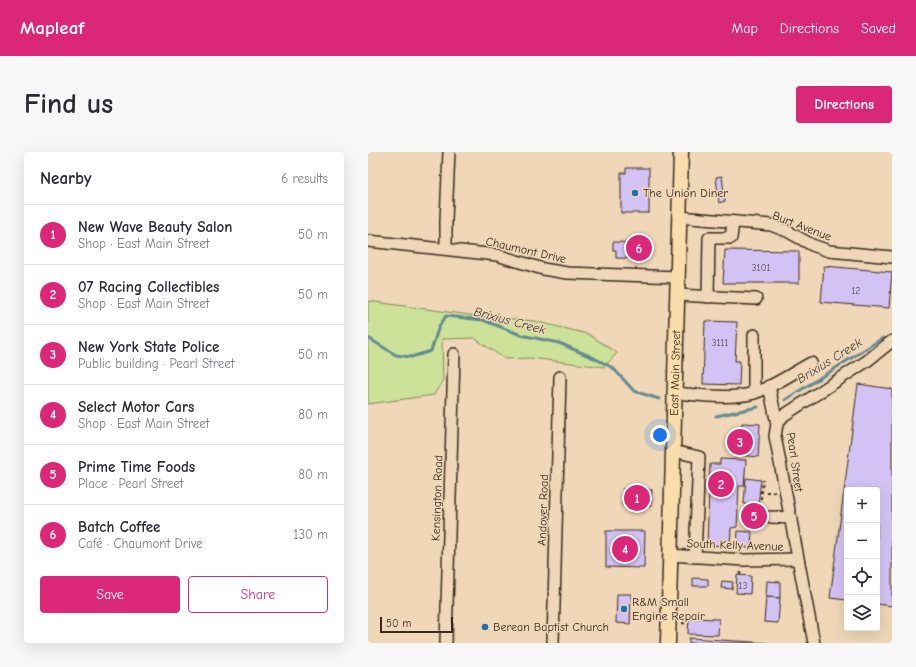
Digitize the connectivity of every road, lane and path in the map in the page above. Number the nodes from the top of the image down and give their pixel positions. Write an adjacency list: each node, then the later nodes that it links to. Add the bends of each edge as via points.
1 (449, 152): 6 (street)
2 (681, 152): 3 (main road, East Main Street)
3 (679, 217): 4 (street, Burt Avenue); 8 (main road, East Main Street)
4 (733, 222): 7 (street, Burt Avenue, via 771,225 829,251); 10 (street, via 731,238 709,238)
5 (368, 241): 6 (street, Chaumont Drive)
6 (446, 249): 8 (street, Chaumont Drive, via 497,255 567,274)
7 (892, 257)
8 (678, 277): 9 (main road, East Main Street)
9 (677, 296): 10 (street); 18 (main road, East Main Street)
10 (708, 297): 11 (street)
11 (756, 299)
12 (754, 335): 19 (street)
13 (892, 341): 20 (street, Pearl Street, via 867,361 783,416)
14 (454, 354): 33 (street, Kensington Road)
15 (811, 362): 17 (street)
16 (560, 378): 34 (street, Andover Road)
17 (769, 386): 19 (street); 20 (street)
18 (675, 393): 19 (street, via 729,396); 21 (main road, East Main Street)
19 (754, 393)
20 (777, 424): 24 (street, Pearl Street, via 775,436)
21 (673, 451): 28 (main road, East Main Street); 29 (street, via 699,457)
22 (763, 480): 23 (path)
23 (761, 492): 24 (path); 25 (path, via 760,506)
24 (786, 492): 27 (street, Pearl Street)
25 (750, 505)
26 (771, 517): 27 (street)
27 (790, 518): 30 (street, Pearl Street)
28 (670, 555): 29 (street, South Kelly Avenue); 35 (main road, East Main Street)
29 (695, 556): 30 (street, South Kelly Avenue, via 744,560)
30 (798, 560): 36 (street, Pearl Street)
31 (682, 624): 32 (path)
32 (689, 624)
33 (446, 643)
34 (553, 643)
35 (668, 643)
36 (814, 643)

